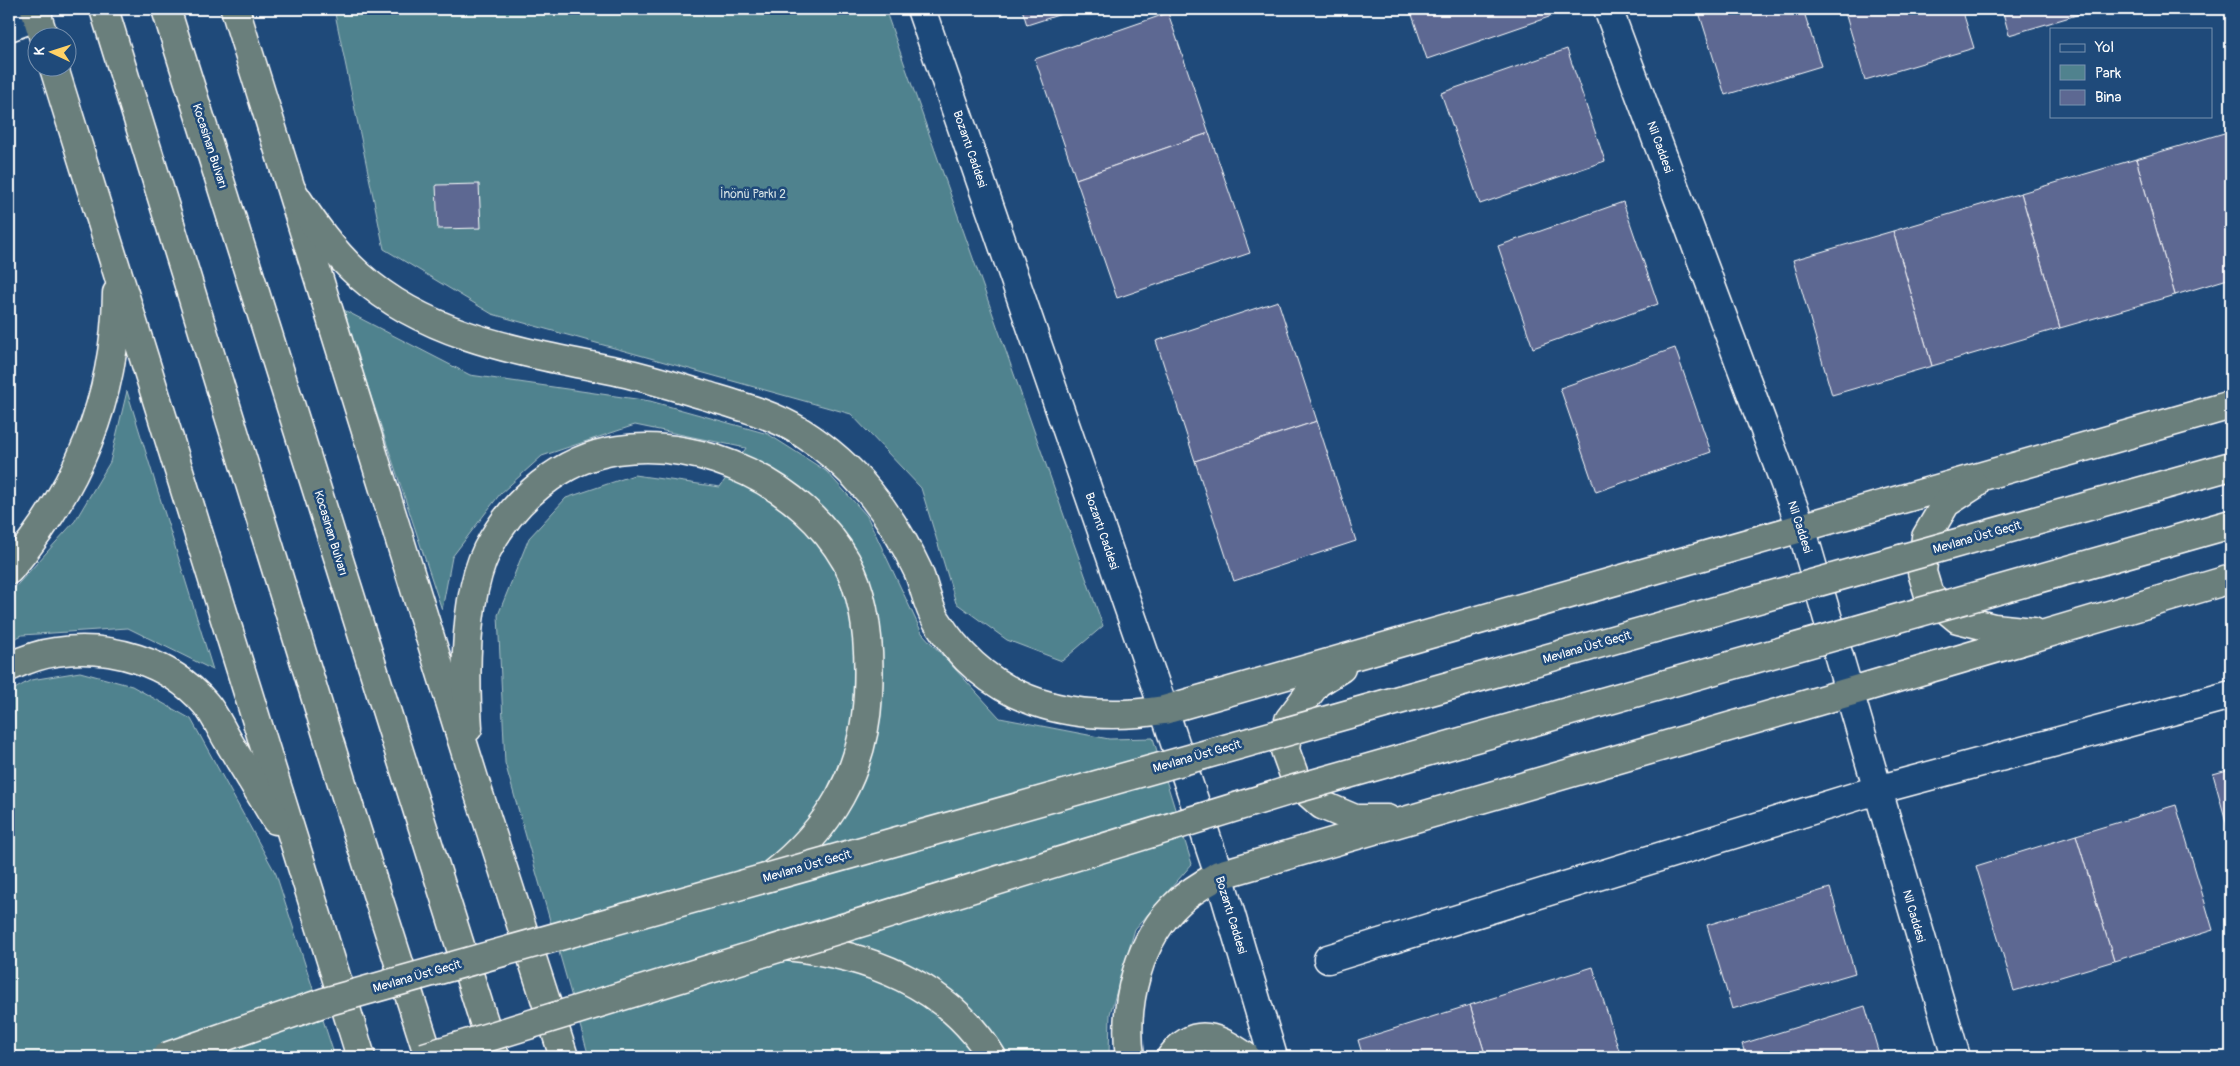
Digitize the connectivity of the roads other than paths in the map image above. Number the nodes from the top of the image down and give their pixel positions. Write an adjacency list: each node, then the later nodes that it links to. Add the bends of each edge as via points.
1 (104, 9): 35 (highway)
2 (166, 9): 36 (highway, Kocasinan Bulvarı)
3 (235, 9): 9 (highway)
4 (921, 9): 23 (street, Bozantı Caddesi)
5 (1608, 9): 15 (street, Nil Caddesi)
6 (39, 21): 7 (street)
7 (9, 26)
8 (57, 78): 10 (highway)
9 (292, 191): 23 (highway, via 312,223 361,277 424,319 461,334 580,365 662,382 766,415 828,451 880,504 903,539 921,578 934,618 968,661 989,678 1046,706 1078,713 1107,716); 24 (highway)
10 (117, 271): 16 (highway, via 114,337 99,412 83,456 61,500 34,541); 27 (highway)
11 (2231, 405): 13 (highway)
12 (2231, 466): 29 (highway, Mevlana Üst Geçit, bridge)
13 (1994, 472): 15 (highway); 18 (highway, via 1946,503 1926,537 1922,572 1929,595 1958,619 1994,628)
14 (2231, 524): 30 (highway, bridge, via 1288,791)
15 (1801, 527): 19 (highway); 21 (street, Nil Caddesi)
16 (9, 570)
17 (2231, 579): 18 (highway)
18 (2048, 633): 21 (highway)
19 (1362, 655): 23 (highway); 26 (highway, via 1317,683 1289,720 1284,750 1297,783 1322,805 1355,819)
20 (9, 666): 27 (highway, via 55,652 96,651 145,661 185,684 206,704)
21 (1849, 692): 25 (street, Nil Caddesi); 26 (highway)
22 (2231, 695): 25 (street)
23 (1164, 710): 28 (street, Bozantı Caddesi)
24 (474, 780): 29 (highway, via 468,726 470,618 486,552 501,526 539,486 587,458 616,450 646,448 706,457 762,478 806,511 837,546 860,598 867,649 866,714 860,750 833,811 815,836); 37 (highway)
25 (1877, 790): 31 (street); 43 (street, Nil Caddesi)
26 (1406, 819): 28 (highway)
27 (299, 857): 33 (highway)
28 (1219, 875): 39 (highway, via 1179,902 1149,943 1131,995 1128,1025); 42 (street, Bozantı Caddesi)
29 (770, 876): 32 (highway, Mevlana Üst Geçit, bridge, via 325,1002)
30 (785, 946): 34 (highway, bridge); 38 (highway, via 822,949 893,971 946,1005 970,1026)
31 (1328, 959)
32 (166, 1057)
33 (362, 1057)
34 (424, 1057)
35 (429, 1057)
36 (496, 1057)
37 (564, 1057)
38 (992, 1057)
39 (1130, 1057)
40 (1170, 1057): 41 (highway, via 1189,1041 1211,1038 1222,1041)
41 (1246, 1057)
42 (1273, 1057)
43 (1956, 1057)

